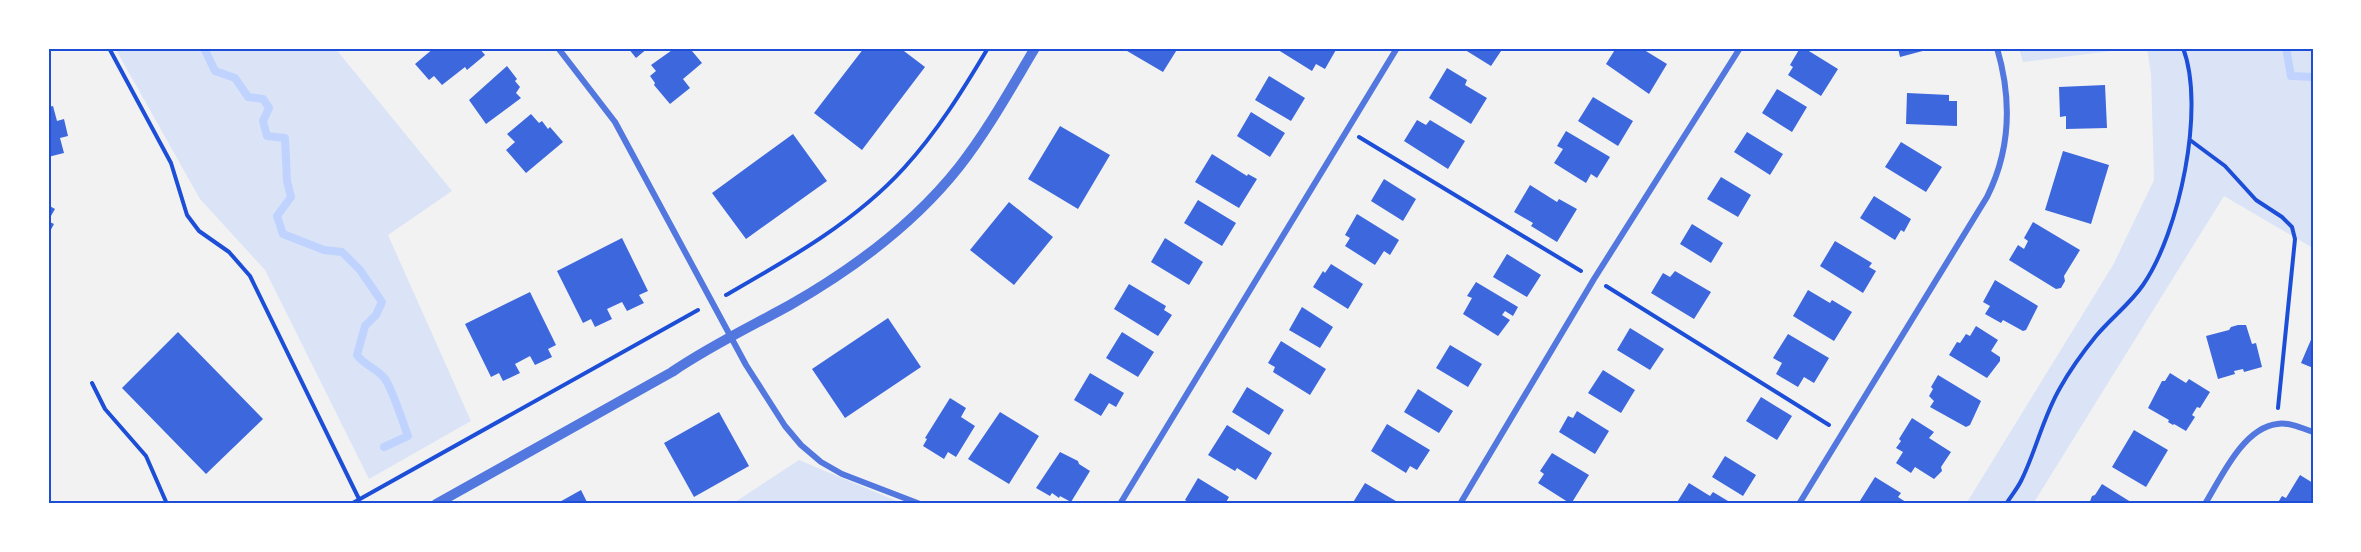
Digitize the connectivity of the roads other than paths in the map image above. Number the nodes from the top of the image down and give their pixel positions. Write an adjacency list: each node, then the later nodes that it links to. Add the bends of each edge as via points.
1 (558, 48): 6 (street, via 615,122)
2 (1035, 48): 6 (street, via 959,166 907,222 877,248 808,293)
3 (1397, 48): 10 (street)
4 (1740, 48): 11 (street, via 1594,279)
5 (1997, 48): 12 (street, via 2008,108 1996,178)
6 (730, 336): 8 (street); 9 (street, via 779,417 801,445 842,474)
7 (2313, 432): 13 (street, via 2277,424 2259,431 2242,444)
8 (436, 504)
9 (920, 504)
10 (1120, 504)
11 (1460, 504)
12 (1799, 504)
13 (2205, 504)

